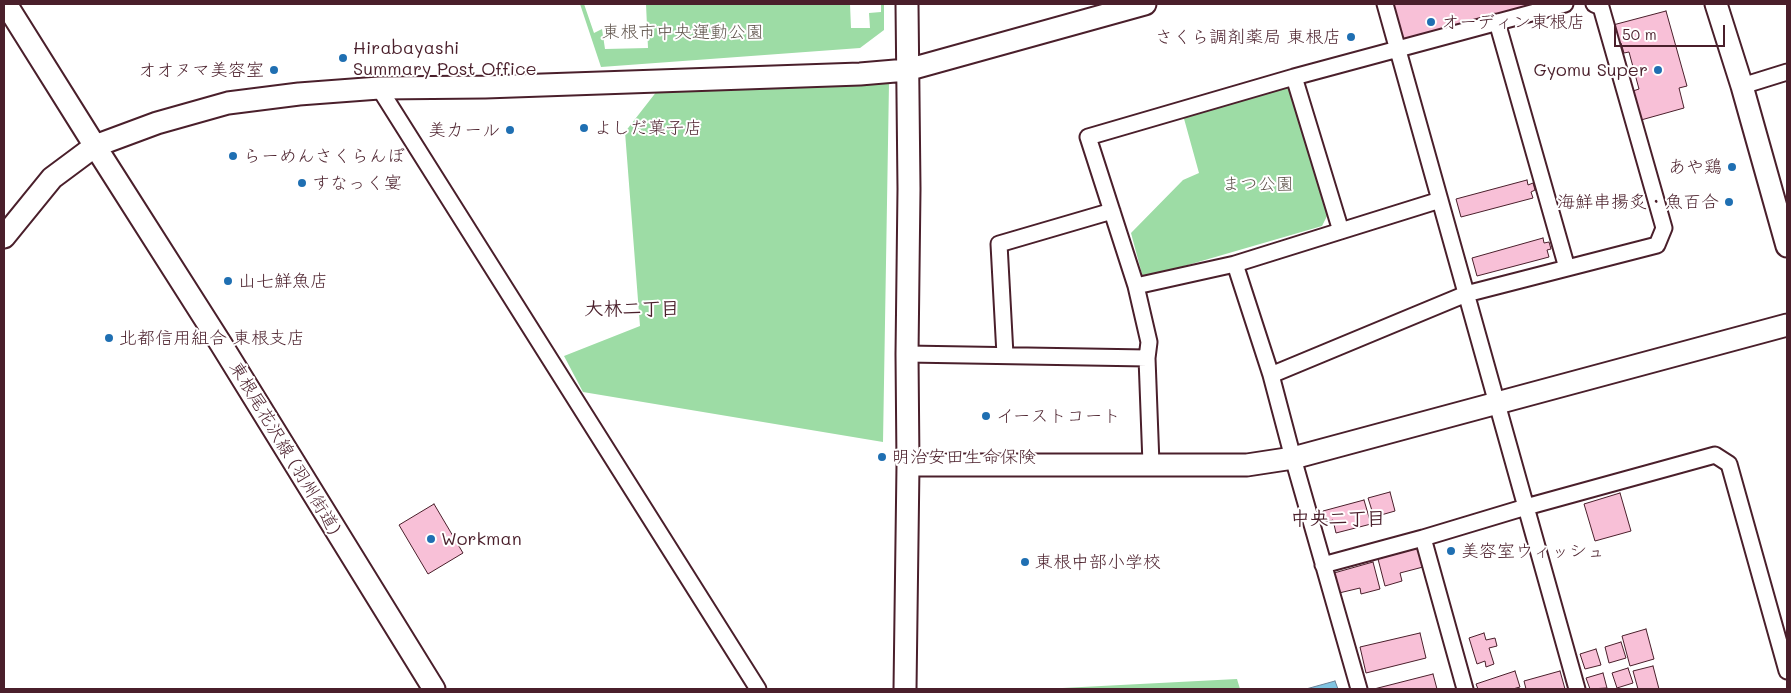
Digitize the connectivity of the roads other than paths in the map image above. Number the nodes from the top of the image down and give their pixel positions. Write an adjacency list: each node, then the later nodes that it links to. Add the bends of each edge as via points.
1 (6, 4): 15 (street, 東根尾花沢線 (羽州街道))
2 (907, 4): 10 (street)
3 (1145, 4): 10 (street)
4 (1385, 4): 9 (street)
5 (1565, 4): 8 (street)
6 (1594, 4): 22 (street, via 1601,8 1664,228 1657,245)
7 (1716, 4): 13 (street)
8 (1497, 22): 9 (street); 22 (street)
9 (1398, 50): 12 (street); 16 (street)
10 (907, 70): 14 (street, via 485,87); 26 (street)
11 (1787, 72): 13 (street)
12 (1294, 78): 17 (street, via 1088,137); 18 (street)
13 (1742, 86): 20 (street)
14 (379, 88): 15 (street, via 228,103 157,123); 39 (street)
15 (95, 146): 19 (street, via 52,178); 38 (street, 東根尾花沢線 (羽州街道))
16 (1440, 200): 18 (street); 24 (street)
17 (1112, 211): 23 (street); 27 (street, via 998,244)
18 (1342, 231): 21 (street)
19 (4, 237)
20 (1787, 246)
21 (1235, 264): 23 (street); 29 (street)
22 (1567, 268): 24 (street)
23 (1136, 286): 28 (street, via 1149,342)
24 (1466, 294): 29 (street); 30 (street)
25 (1787, 325): 30 (street)
26 (907, 354): 27 (street); 33 (street)
27 (1005, 356): 28 (street)
28 (1147, 358): 32 (street)
29 (1271, 375): 31 (street)
30 (1497, 403): 31 (street); 34 (street)
31 (1293, 458): 32 (street, via 1247,465); 36 (street)
32 (1151, 464): 33 (street)
33 (908, 466): 40 (street)
34 (1526, 507): 35 (street); 37 (street, via 1715,455 1729,464); 43 (street)
35 (1423, 538): 36 (street); 42 (street)
36 (1323, 565): 41 (street)
37 (1787, 671)
38 (434, 689)
39 (758, 689)
40 (905, 689)
41 (1359, 689)
42 (1465, 689)
43 (1577, 689)

